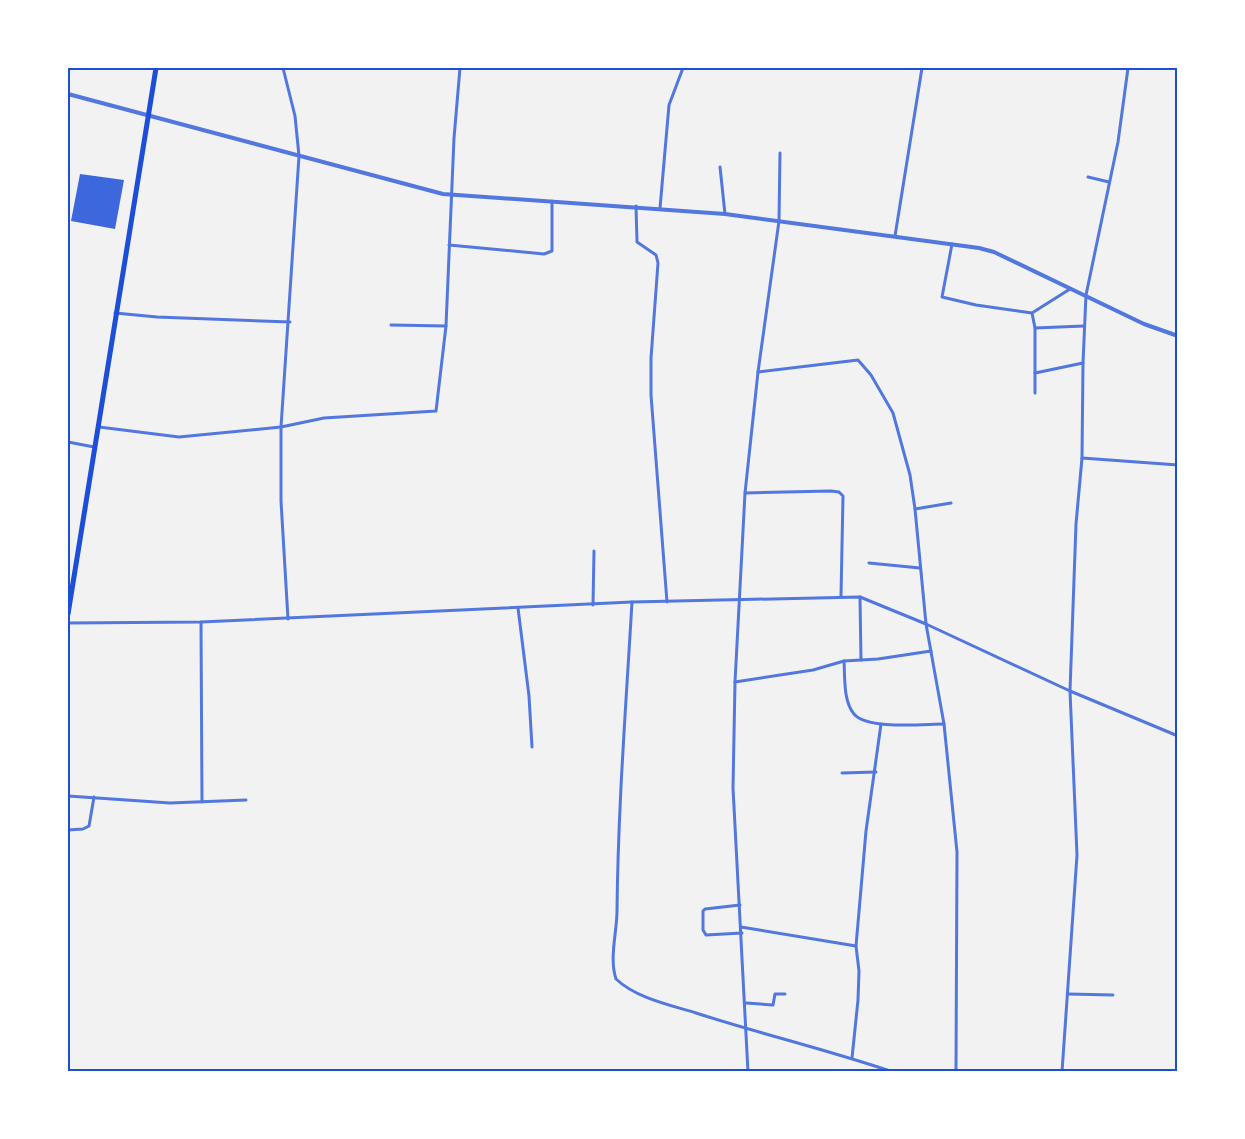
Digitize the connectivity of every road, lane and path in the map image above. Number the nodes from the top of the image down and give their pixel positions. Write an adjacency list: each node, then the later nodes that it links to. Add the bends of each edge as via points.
1 (156, 68): 8 (highway)
2 (283, 68): 10 (street, via 295,116)
3 (460, 68): 14 (street)
4 (683, 68): 17 (street, via 669,105)
5 (922, 68): 20 (street)
6 (1128, 68): 13 (street)
7 (68, 94): 8 (street)
8 (146, 116): 10 (street); 25 (highway)
9 (780, 153): 19 (street)
10 (300, 156): 14 (street); 27 (street)
11 (720, 167): 18 (street)
12 (1088, 177): 13 (street)
13 (1109, 182): 24 (street)
14 (452, 195): 15 (street); 22 (street)
15 (552, 201): 16 (street); 22 (street, via 552,251 544,254)
16 (636, 206): 17 (street); 53 (street, via 637,242 656,256 658,262 651,395)
17 (660, 208): 18 (street)
18 (725, 214): 19 (street)
19 (779, 222): 20 (street); 34 (street)
20 (894, 236): 21 (street)
21 (952, 243): 23 (street, via 994,252); 26 (street, via 942,297)
22 (449, 245): 29 (street)
23 (1070, 289): 24 (street); 26 (street)
24 (1086, 295): 30 (street); 32 (street, via 1148,326)
25 (115, 313): 27 (street); 37 (highway)
26 (1032, 313): 31 (street)
27 (290, 322): 38 (street)
28 (391, 325): 29 (street)
29 (446, 326): 38 (street, via 436,411 324,418)
30 (1084, 326): 31 (street); 33 (street)
31 (1035, 328): 35 (street)
32 (1178, 336)
33 (1082, 363): 35 (street); 41 (street)
34 (758, 372): 43 (street); 45 (street, via 847,360 858,360 864,365 896,420)
35 (1035, 373): 36 (street)
36 (1035, 393)
37 (98, 427): 38 (street, via 179,437); 40 (highway)
38 (282, 427): 57 (street, via 281,502)
39 (68, 442): 40 (street)
40 (94, 447): 56 (highway)
41 (1082, 458): 42 (street); 65 (street, via 1076,524)
42 (1178, 465)
43 (745, 492): 49 (street, via 830,491 843,496); 51 (street)
44 (951, 503): 45 (street)
45 (915, 509): 48 (street)
46 (594, 551): 54 (street)
47 (869, 563): 48 (street)
48 (920, 568): 60 (street)
49 (841, 596): 50 (street); 51 (street)
50 (860, 597): 60 (street); 62 (street)
51 (740, 599): 53 (street); 64 (street)
52 (632, 602): 53 (street); 54 (street); 85 (street, via 619,810 614,972 620,983 654,999)
53 (667, 602)
54 (593, 605): 55 (street)
55 (518, 608): 57 (street); 69 (street)
56 (68, 614)
57 (288, 619): 58 (street)
58 (201, 622): 59 (street); 75 (street)
59 (68, 623)
60 (926, 624): 61 (street); 65 (street)
61 (931, 651): 62 (street); 67 (street)
62 (861, 660): 63 (street)
63 (844, 661): 64 (street, via 813,670); 66 (street, via 848,702 854,714 863,720)
64 (736, 682): 77 (street, via 733,781)
65 (1070, 690): 68 (street); 82 (street, via 1077,855)
66 (881, 724): 67 (street); 70 (street)
67 (944, 724): 89 (street, via 957,852)
68 (1178, 736)
69 (532, 747)
70 (876, 772): 71 (street); 80 (street, via 866,831)
71 (842, 773)
72 (68, 796): 73 (street)
73 (94, 797): 75 (street); 76 (street, via 89,826)
74 (246, 800): 75 (street)
75 (202, 802)
76 (68, 830)
77 (741, 905): 78 (street); 79 (street, via 705,908 703,930 706,935)
78 (742, 927): 79 (street); 80 (street)
79 (742, 933): 84 (street)
80 (856, 946): 86 (street, via 858,1000)
81 (785, 994): 84 (street, via 776,994 773,1005)
82 (1068, 994): 83 (street); 90 (street)
83 (1113, 995)
84 (746, 1003): 85 (street)
85 (746, 1029): 86 (street); 87 (street)
86 (852, 1058): 88 (street)
87 (748, 1072)
88 (893, 1072)
89 (956, 1072)
90 (1062, 1072)

